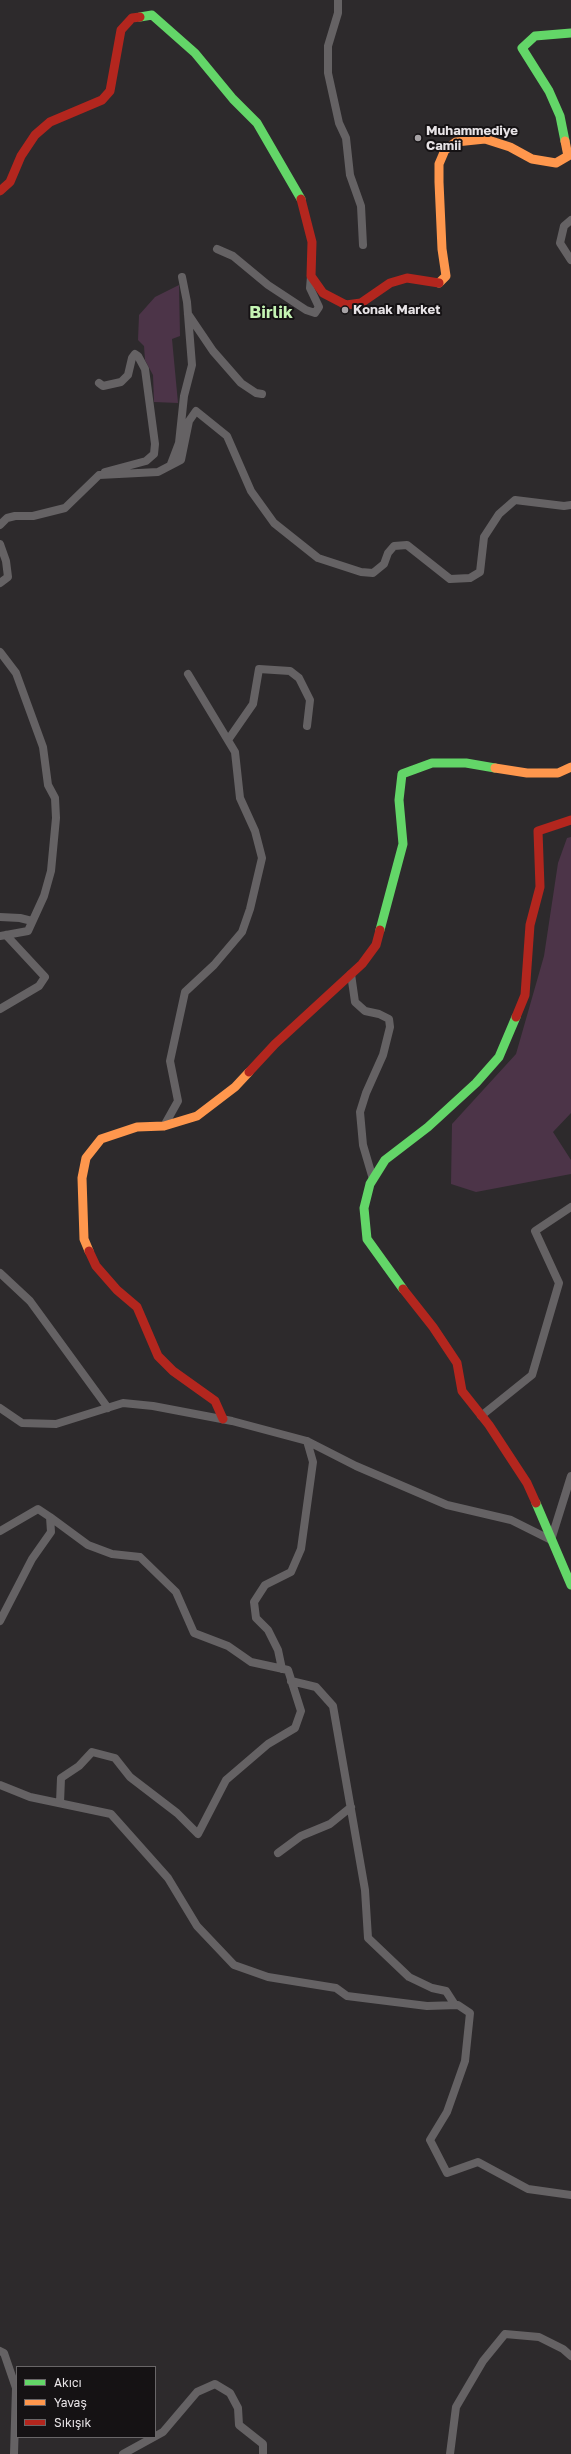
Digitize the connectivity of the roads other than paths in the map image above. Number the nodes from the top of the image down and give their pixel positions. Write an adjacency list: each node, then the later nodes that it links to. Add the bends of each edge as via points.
1 (338, 0): 5 (street, via 338,13 328,46 328,73 339,123 346,138 350,176 361,206)
2 (571, 33): 8 (street, via 535,36 522,48 549,91 560,116 568,156 556,162 532,160 510,147 485,139 456,142 445,150 439,164 439,182 446,276 438,284 407,278 390,283 360,303 346,306 323,293)
3 (0, 191): 8 (street, via 10,182 21,156 35,135 50,122 102,100 110,91 121,30 132,18 152,15 195,53 233,99 257,123 302,201 312,242)
4 (571, 220): 7 (street, via 564,226 560,242)
5 (363, 245)
6 (217, 249): 8 (street, via 233,256 268,285 306,310 315,313 320,307 310,288)
7 (571, 260)
8 (311, 276)
9 (182, 277): 10 (street)
10 (188, 313): 12 (street, via 213,351 242,383 256,393); 13 (street, via 192,365 184,396 179,443)
11 (99, 383): 14 (street, via 102,386 121,382 128,375 132,358 135,354 138,356 145,369 155,444 154,454 146,461)
12 (262, 394)
13 (171, 464): 14 (street, via 158,472); 15 (street, via 181,460 189,421 196,411 227,436 251,491 274,523 318,558 361,572 373,573 384,564 394,546 407,545 450,579 470,578 480,572 484,537 499,514 515,500)
14 (99, 475): 16 (street, via 65,508 33,516 7,518)
15 (571, 505)
16 (0, 525)
17 (0, 544): 18 (street, via 8,577)
18 (0, 583)
19 (0, 652): 26 (street, via 16,673 43,747 48,785 55,798 56,818 51,871 44,896)
20 (188, 674): 22 (street)
21 (307, 726): 22 (street, via 310,700 299,678 290,671 259,669 253,704)
22 (228, 740): 30 (street, via 235,752 240,798 256,831 262,858 242,932 214,965 185,992 170,1062 178,1101)
23 (571, 767): 28 (street, via 558,773 527,773 466,763 432,763 402,774 400,800 403,844 393,886 382,915 376,946)
24 (571, 820): 31 (street, via 538,831 540,886 530,925 525,995 499,1057 476,1083 428,1127 385,1160)
25 (0, 917): 26 (street)
26 (32, 921): 27 (street, via 28,931)
27 (3, 936): 29 (street, via 45,977 39,986)
28 (351, 974): 30 (street, via 275,1044 235,1087 197,1116); 31 (street, via 355,1002 365,1011 379,1014 389,1020 390,1027 360,1112 363,1145)
29 (0, 1009)
30 (164, 1126): 37 (street, via 137,1127 101,1139 86,1158 82,1178 84,1239 96,1266 117,1290 137,1307 158,1356 215,1401)
31 (373, 1180): 36 (street, via 364,1208 367,1239 390,1273 433,1326 457,1363 462,1391)
32 (571, 1207): 36 (street, via 535,1231 559,1283 532,1375)
33 (0, 1273): 35 (street, via 30,1301)
34 (0, 1408): 35 (street, via 22,1423 56,1424)
35 (108, 1408): 37 (street, via 123,1404 153,1406)
36 (481, 1416): 42 (street, via 527,1483)
37 (223, 1419): 38 (street)
38 (307, 1441): 42 (street, via 356,1466 447,1505 511,1520); 45 (street, via 313,1462 301,1549 291,1572 265,1585 254,1602 256,1618 268,1630 275,1643)
39 (571, 1476): 42 (street)
40 (50, 1517): 41 (street, via 38,1509); 44 (street, via 51,1532 32,1558); 45 (street, via 88,1545 112,1554 140,1557 176,1592 194,1633 228,1646 251,1662)
41 (0, 1531)
42 (551, 1540): 43 (street)
43 (571, 1585)
44 (0, 1621)
45 (282, 1669): 46 (street, via 288,1670)
46 (291, 1681): 48 (street, via 301,1711 295,1728 268,1744 226,1780 198,1834 177,1813 130,1777 115,1758 92,1752 79,1766 61,1778); 49 (street, via 316,1687 333,1706)
47 (0, 1785): 48 (street, via 30,1797)
48 (60, 1803): 51 (street, via 111,1814 168,1878 197,1926 234,1965 268,1978 336,1988 347,1996 427,2006)
49 (351, 1807): 50 (street, via 330,1824 300,1836); 51 (street, via 365,1890 368,1938 409,1977 432,1988 446,1991)
50 (278, 1853)
51 (455, 2005): 52 (street, via 470,2013 465,2061 447,2112 430,2140 447,2173 478,2162 528,2189)
52 (571, 2195)
53 (0, 2351): 57 (street, via 4,2353 16,2388)
54 (571, 2356): 60 (street, via 539,2337 505,2334 483,2361 456,2407)
55 (156, 2436): 59 (street, via 164,2432 197,2392 215,2384 230,2394 238,2408 239,2425 263,2444)
56 (153, 2438): 58 (street)
57 (14, 2454)
58 (124, 2454)
59 (263, 2454)
60 (450, 2454)

